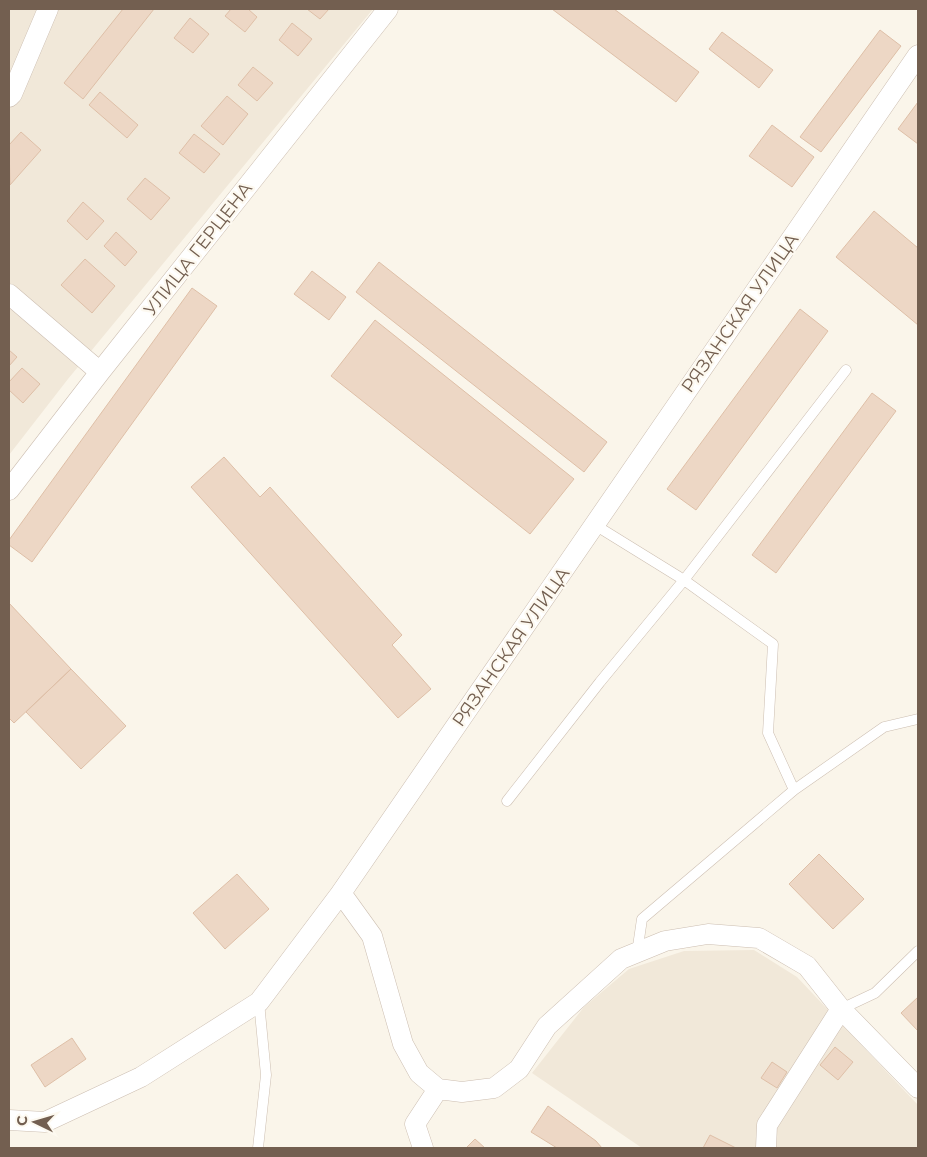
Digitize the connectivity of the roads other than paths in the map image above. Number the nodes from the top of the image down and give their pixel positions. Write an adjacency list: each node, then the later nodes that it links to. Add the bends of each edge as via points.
1 (48, 9): 4 (street)
2 (388, 9): 7 (street, УЛИЦА ГЕРЦЕНА)
3 (918, 55): 9 (street, РЯЗАНСКАЯ УЛИЦА)
4 (9, 97)
5 (9, 294): 7 (street)
6 (846, 370): 10 (lane)
7 (100, 372): 8 (street, УЛИЦА ГЕРЦЕНА)
8 (9, 490)
9 (595, 525): 10 (lane); 14 (street, РЯЗАНСКАЯ УЛИЦА)
10 (684, 580): 12 (lane, via 774,644 768,733); 13 (lane)
11 (918, 718): 12 (lane, via 884,727)
12 (794, 790): 16 (lane, via 642,919)
13 (507, 801)
14 (341, 893): 17 (street, РЯЗАНСКАЯ УЛИЦА); 20 (street, via 372,936 403,1044 419,1073)
15 (918, 951): 18 (lane, via 874,993)
16 (637, 953): 18 (street, via 665,941 708,934 759,938 807,966); 20 (street, via 621,959 547,1026 518,1069 494,1088 462,1092)
17 (259, 1002): 21 (street, РЯЗАНСКАЯ УЛИЦА, via 141,1077 46,1122); 22 (lane, via 266,1075)
18 (841, 1009): 19 (street); 24 (street, via 767,1125)
19 (918, 1088)
20 (438, 1089): 23 (street, via 416,1124)
21 (9, 1120)
22 (258, 1148)
23 (422, 1148)
24 (766, 1148)

